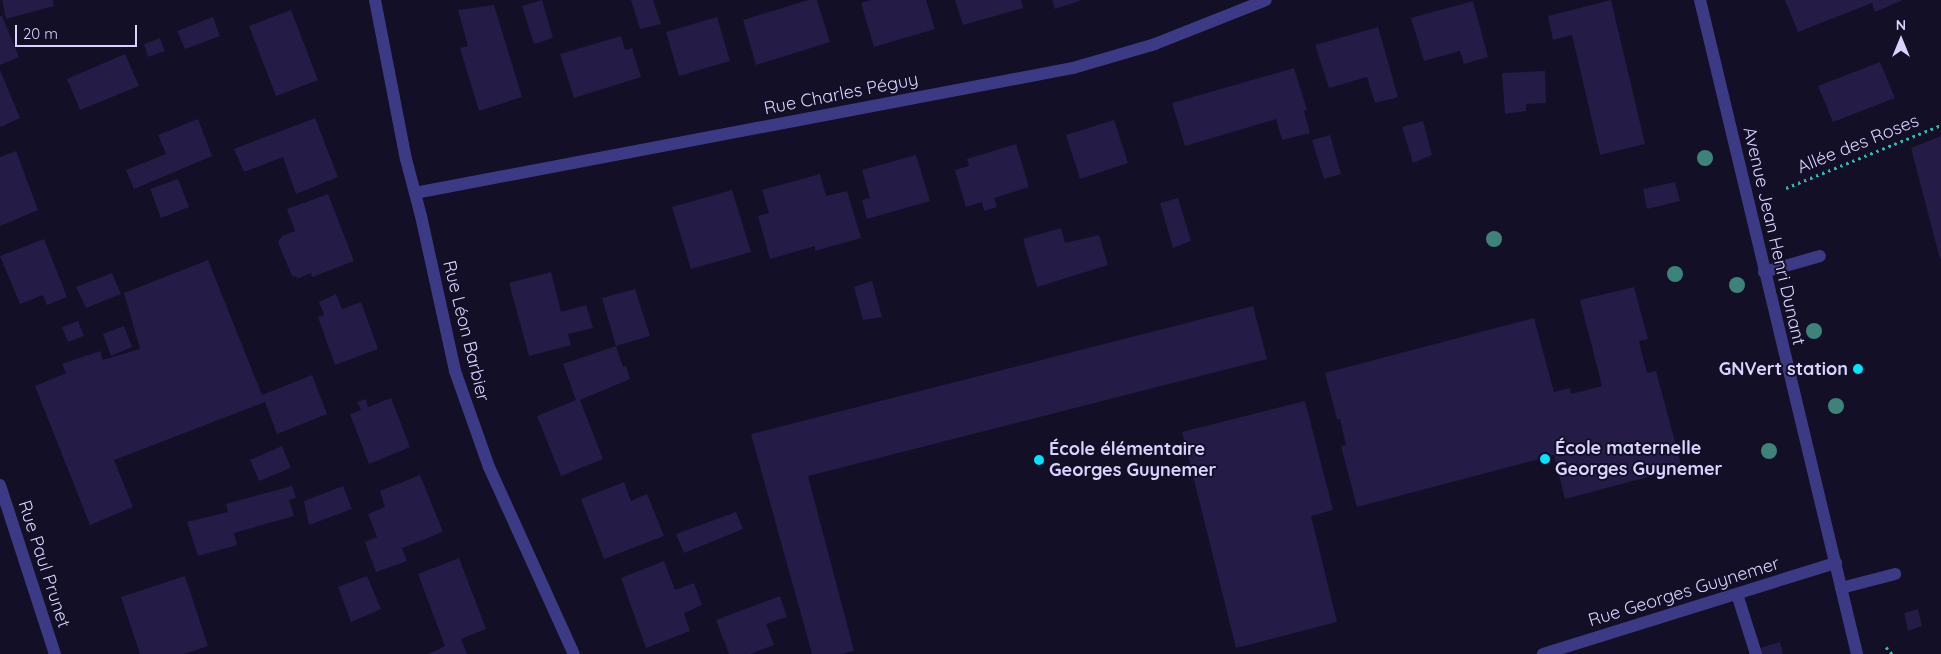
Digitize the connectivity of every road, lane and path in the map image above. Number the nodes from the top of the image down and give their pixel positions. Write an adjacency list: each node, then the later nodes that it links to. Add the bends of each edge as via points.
1 (375, 0): 6 (street, Rue Léon Barbier)
2 (1266, 0): 6 (street, Rue Charles Péguy, via 1155,44 1073,68)
3 (1700, 0): 8 (street, Avenue Jean Henri Dunant)
4 (1941, 124): 5 (path, Allée des Roses)
5 (1786, 188)
6 (415, 193): 15 (street, Rue Léon Barbier, via 458,379 488,467)
7 (1820, 256): 8 (street)
8 (1764, 272): 10 (street, Avenue Jean Henri Dunant)
9 (0, 485): 14 (street, Rue Paul Prunet)
10 (1836, 563): 12 (street, Avenue Jean Henri Dunant); 13 (street, Rue Georges Guynemer)
11 (1895, 574): 12 (street)
12 (1841, 588): 18 (street, Avenue Jean Henri Dunant)
13 (1737, 594): 16 (street, Rue Georges Guynemer); 17 (street)
14 (55, 654)
15 (574, 654)
16 (1543, 654)
17 (1756, 654)
18 (1857, 654)

